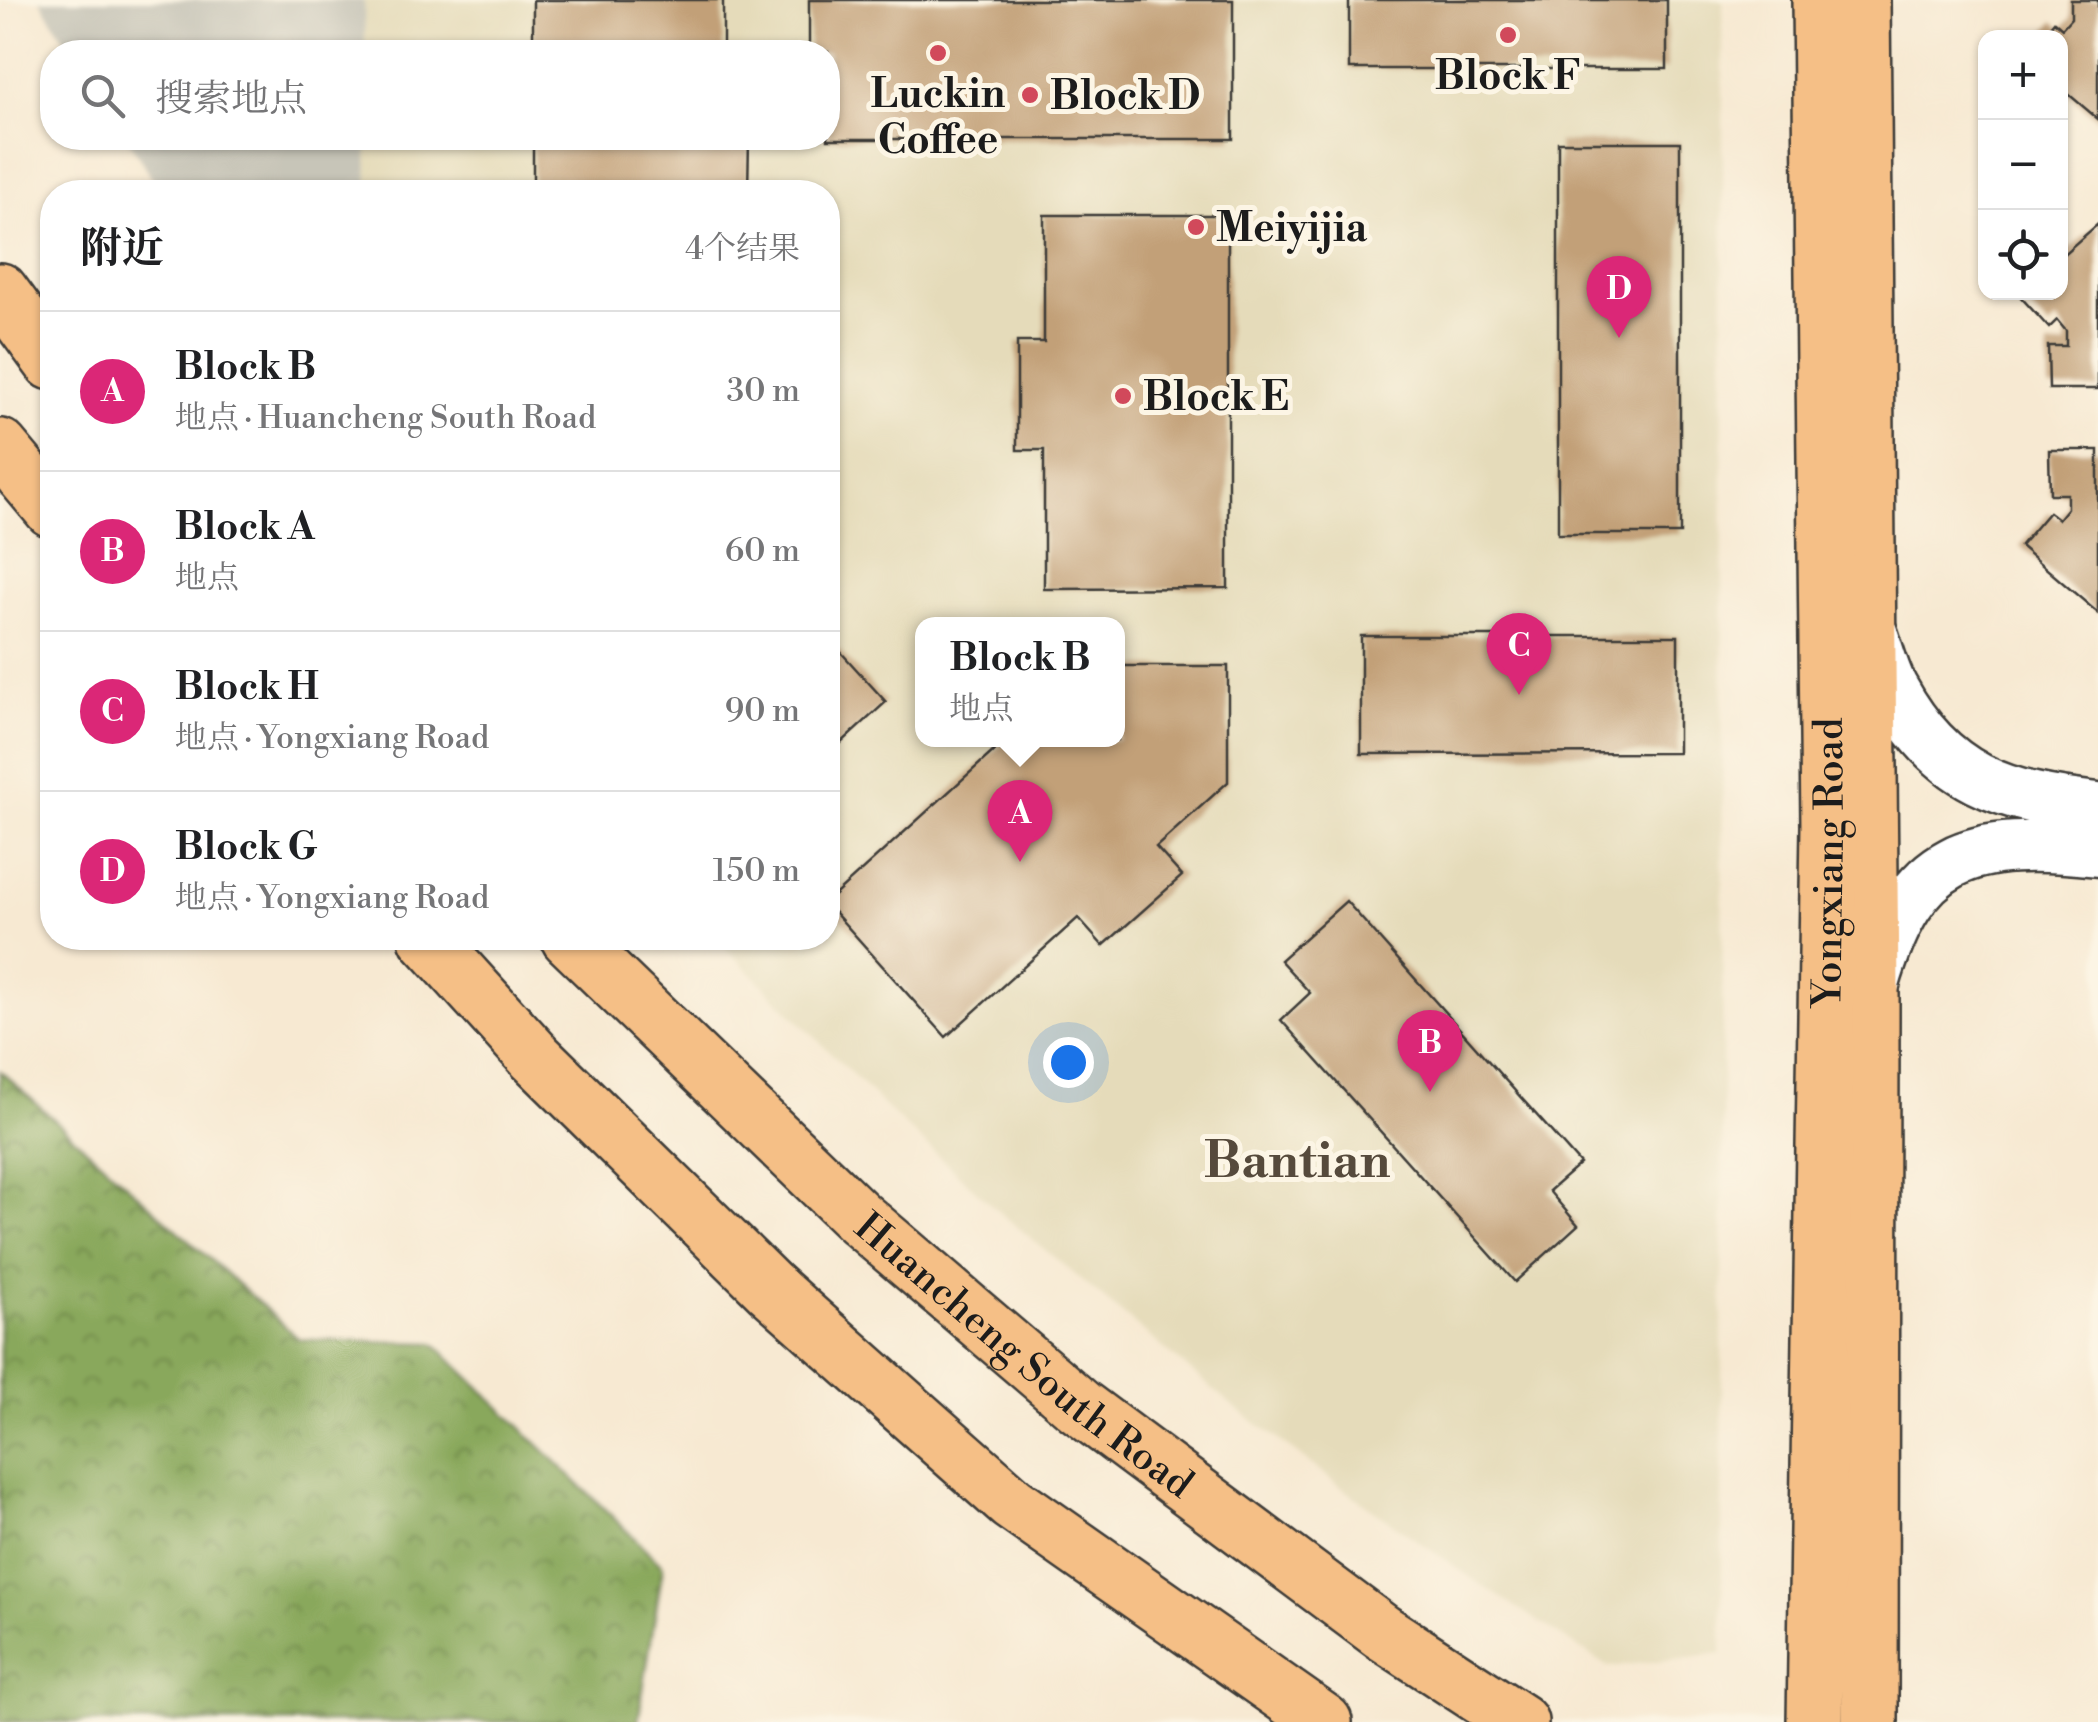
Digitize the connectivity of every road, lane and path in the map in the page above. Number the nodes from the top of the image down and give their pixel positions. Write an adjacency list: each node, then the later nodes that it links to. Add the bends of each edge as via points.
1 (1820, 0): 13 (main road, Yongxiang Road, via 1828,826)
2 (1862, 0): 7 (main road, Yongxiang Road)
3 (0, 291): 4 (main road)
4 (40, 346)
5 (0, 447): 6 (main road)
6 (40, 495)
7 (1868, 624): 8 (street, via 1893,690 1924,736 1959,768 2040,802); 12 (main road, Yongxiang Road)
8 (2098, 808)
9 (2098, 851): 12 (street, via 2038,844 1992,848 1948,864 1912,894 1888,936)
10 (438, 950): 14 (main road, via 535,1057 770,1288 1012,1504)
11 (582, 950): 15 (main road, Huancheng South Road, via 859,1218 1080,1406 1382,1632)
12 (1871, 993): 18 (main road, Yongxiang Road)
13 (1816, 1644): 16 (main road); 17 (main road, Yongxiang Road)
14 (1324, 1722)
15 (1520, 1722)
16 (1772, 1722)
17 (1815, 1722)
18 (1870, 1722)

